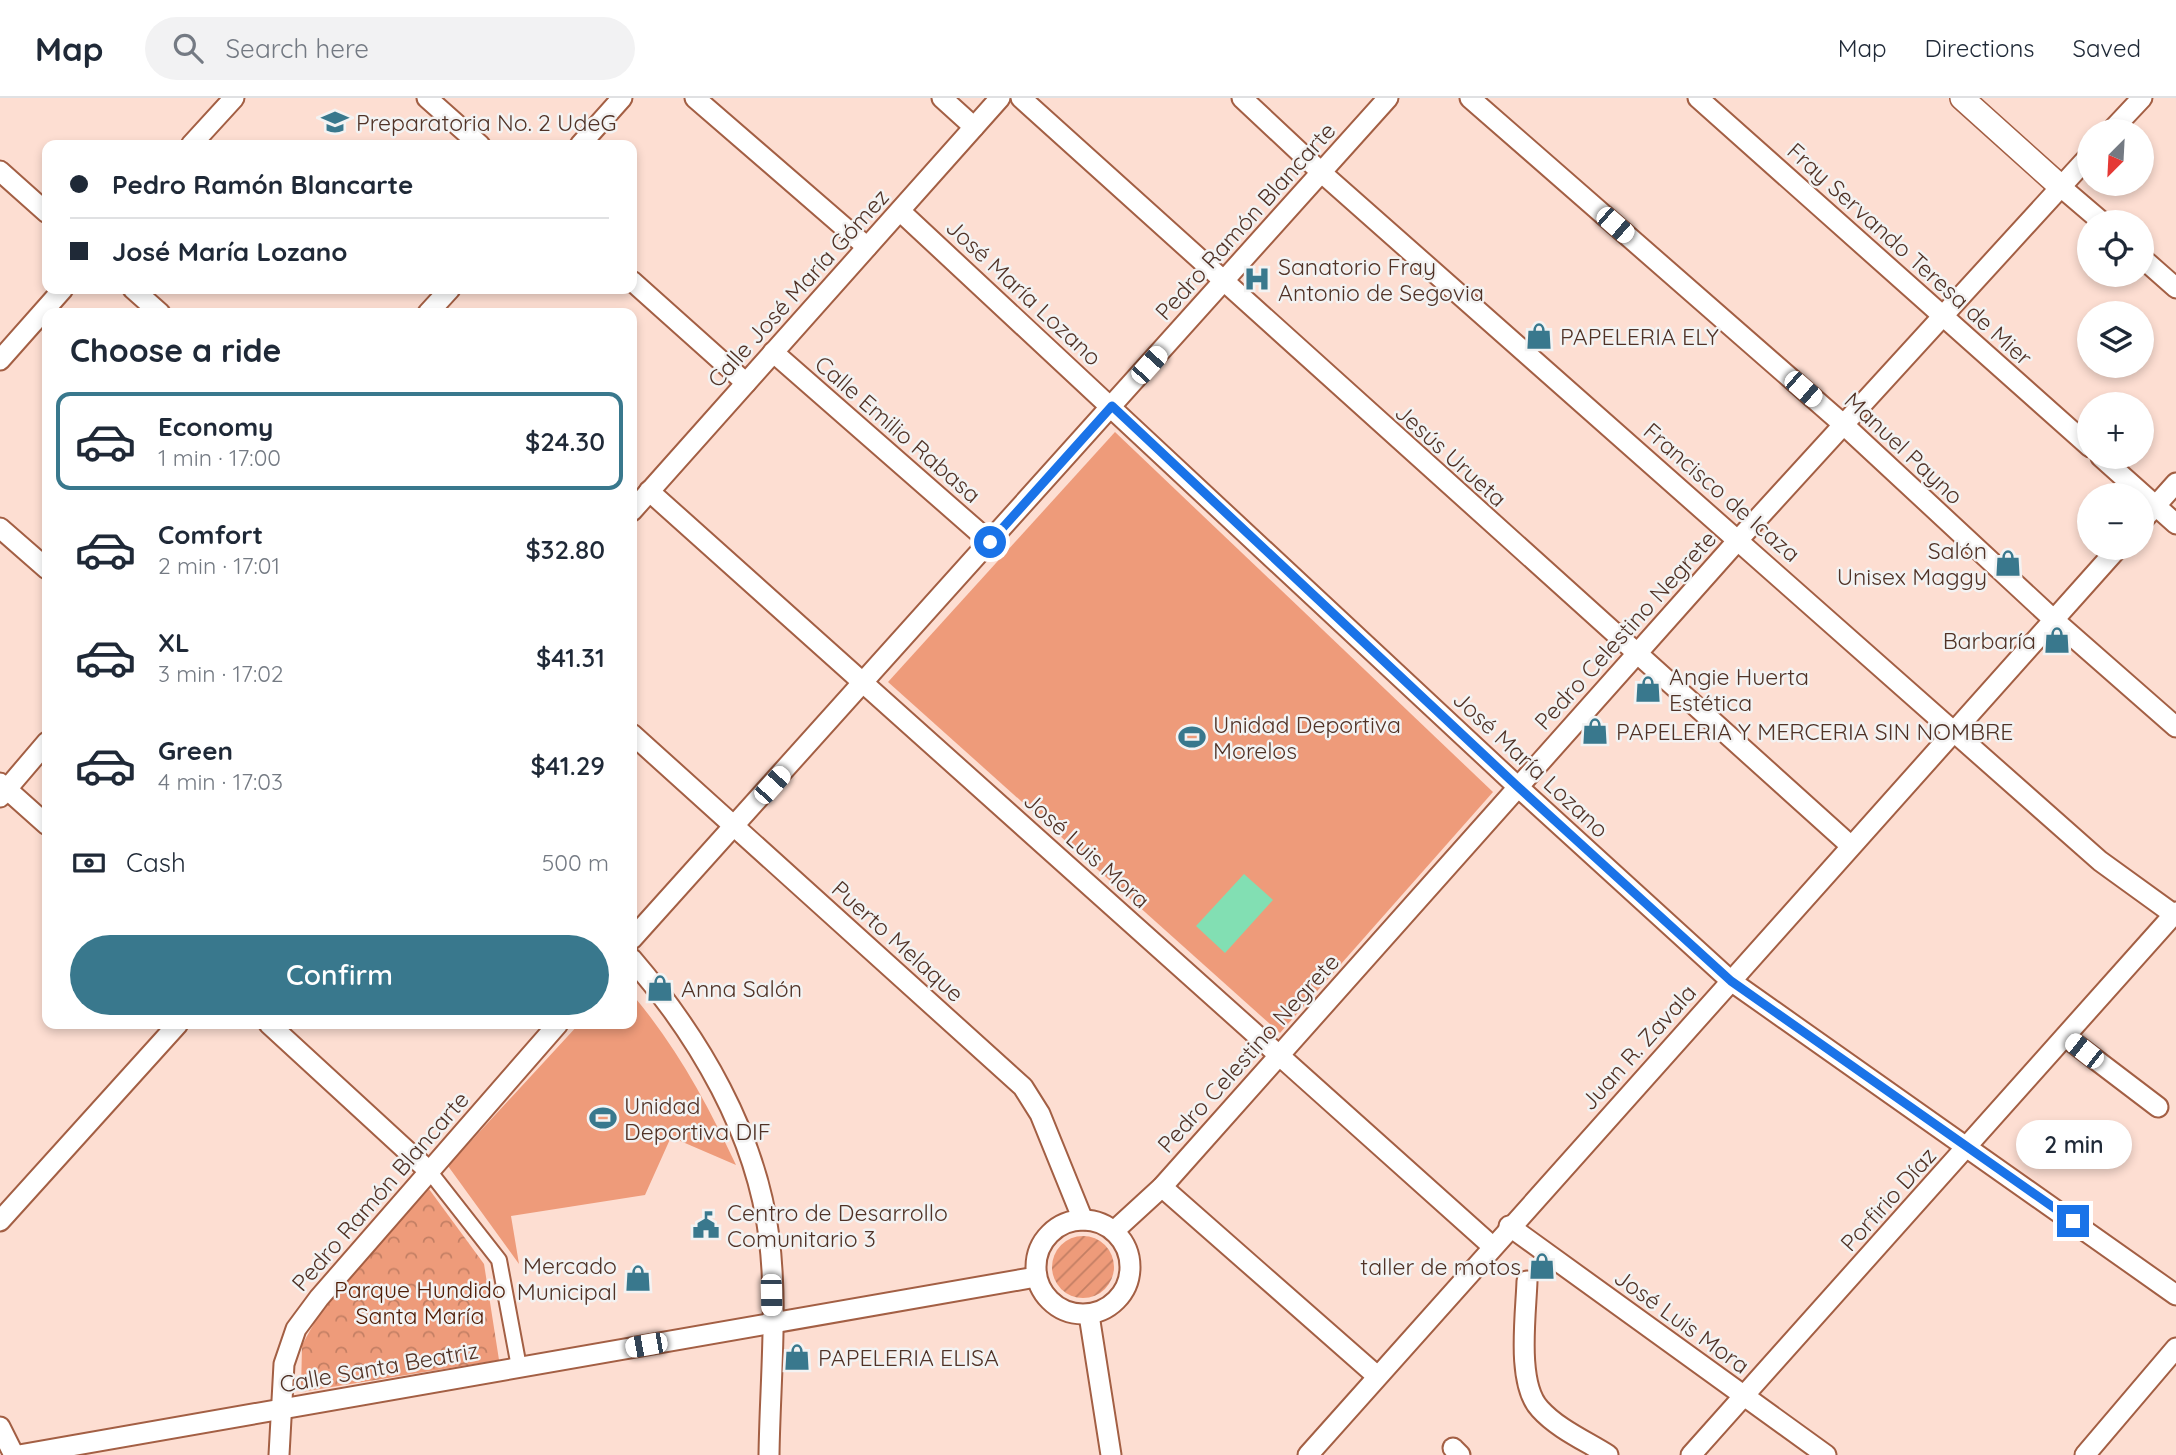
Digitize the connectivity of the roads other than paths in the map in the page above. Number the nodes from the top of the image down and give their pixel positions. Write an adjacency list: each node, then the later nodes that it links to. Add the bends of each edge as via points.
1 (234, 98): 16 (street)
2 (427, 98): 17 (street)
3 (622, 98): 18 (street)
4 (695, 98): 26 (street)
5 (942, 98): 15 (street)
6 (1000, 98): 15 (street, Calle José María Gómez)
7 (1021, 98): 28 (street, Jesús Urueta)
8 (1242, 98): 21 (street, Francisco de Icaza)
9 (1388, 98): 21 (street, Pedro Ramón Blancarte)
10 (1470, 98): 43 (street, Manuel Payno)
11 (1698, 98): 38 (street, Fray Servando Teresa de Mier)
12 (1962, 98): 22 (street)
13 (2142, 98): 14 (street)
14 (2123, 119)
15 (974, 127): 25 (street, Calle José María Gómez)
16 (196, 140)
17 (474, 140)
18 (584, 140)
19 (2077, 169): 22 (street, Pedro Celestino Negrete)
20 (0, 171): 23 (street)
21 (1322, 173): 28 (street, Pedro Ramón Blancarte); 53 (street, Francisco de Icaza)
22 (2061, 187): 24 (street); 38 (street, Pedro Celestino Negrete)
23 (42, 209)
24 (2088, 210)
25 (900, 211): 26 (street, Calle José María Gómez); 42 (street, José María Lozano)
26 (867, 247): 39 (street, Calle José María Gómez)
27 (2154, 269): 30 (street)
28 (1223, 283): 42 (street, Pedro Ramón Blancarte); 58 (street, Jesús Urueta)
29 (637, 285): 41 (street)
30 (2176, 288)
31 (59, 294): 34 (street)
32 (138, 294): 35 (street)
33 (445, 294): 36 (street)
34 (46, 308)
35 (154, 308)
36 (433, 308)
37 (42, 313): 40 (street)
38 (1943, 317): 43 (street, Pedro Celestino Negrete); 44 (street, Fray Servando Teresa de Mier)
39 (773, 352): 41 (street, Calle José María Gómez); 54 (street, Calle Emilio Rabasa)
40 (0, 360)
41 (746, 383): 47 (street, Calle José María Gómez)
42 (1112, 406): 54 (street, Pedro Ramón Blancarte); 64 (street, José María Lozano)
43 (1844, 425): 53 (street, Pedro Celestino Negrete); 57 (street, Manuel Payno)
44 (2077, 436)
45 (2115, 469): 49 (street)
46 (2176, 483): 49 (street)
47 (649, 491): 48 (street, Calle José María Gómez); 59 (street, José Luis Mora)
48 (637, 505)
49 (2156, 505): 50 (street); 51 (street)
50 (2154, 507)
51 (2176, 524)
52 (0, 528): 56 (street)
53 (1739, 539): 58 (street, Pedro Celestino Negrete); 61 (street, Francisco de Icaza)
54 (990, 542): 59 (street, Pedro Ramón Blancarte)
55 (2107, 560): 57 (street, Juan R. Zavala)
56 (42, 565)
57 (2054, 620): 60 (street, Manuel Payno); 61 (street, Juan R. Zavala)
58 (1637, 655): 64 (street, Pedro Celestino Negrete); 68 (street, Jesús Urueta)
59 (863, 683): 67 (street, Pedro Ramón Blancarte); 77 (street, José Luis Mora)
60 (2176, 727)
61 (1956, 732): 68 (street, Juan R. Zavala); 69 (street, Francisco de Icaza, via 2100,861)
62 (637, 738): 67 (street, Puerto Melaque)
63 (42, 747): 65 (street)
64 (1517, 786): 72 (street, José María Lozano); 77 (street, Pedro Celestino Negrete)
65 (2, 790): 66 (street)
66 (42, 821)
67 (735, 826): 70 (street, Pedro Ramón Blancarte); 82 (street, Puerto Melaque, via 1023,1087 1040,1114)
68 (1851, 846): 72 (street, Juan R. Zavala)
69 (2175, 914): 76 (street, Porfirio Díaz)
70 (637, 934)
71 (637, 965): 91 (street, via 700,1049 744,1143 765,1213)
72 (1731, 981): 79 (street, José María Lozano); 84 (street, Juan R. Zavala)
73 (174, 1029): 83 (street)
74 (274, 1029): 80 (street)
75 (554, 1029): 80 (street, Pedro Ramón Blancarte)
76 (2066, 1037): 78 (street); 79 (street, Porfirio Díaz)
77 (1279, 1055): 81 (street, Pedro Celestino Negrete); 86 (street, José Luis Mora)
78 (2158, 1107)
79 (1969, 1146): 89 (street, José María Lozano); 95 (street, Porfirio Díaz)
80 (430, 1172): 93 (street, via 499,1260); 96 (street, Pedro Ramón Blancarte, via 296,1329 284,1364)
81 (1162, 1186): 85 (street, Pedro Celestino Negrete); 94 (street)
82 (1083, 1220): 85 (street); 87 (street, via 1051,1231 1035,1261)
83 (0, 1222)
84 (1510, 1226): 86 (street, Juan R. Zavala); 95 (street, José Luis Mora)
85 (1114, 1231): 90 (street, via 1126,1246 1131,1263 1129,1282 1120,1298)
86 (1492, 1246): 94 (street, Juan R. Zavala)
87 (1036, 1277): 90 (street, via 1055,1307); 91 (street, Calle Santa Beatriz)
88 (1527, 1281): 103 (street, via 1525,1353 1531,1393 1552,1420)
89 (2176, 1295)
90 (1089, 1315): 102 (street)
91 (772, 1323): 93 (street, Calle Santa Beatriz); 101 (street)
92 (2176, 1348): 106 (street)
93 (519, 1367): 96 (street, Calle Santa Beatriz)
94 (1377, 1376): 98 (street, Juan R. Zavala)
95 (1744, 1396): 104 (street, Porfirio Díaz); 105 (street, José Luis Mora)
96 (281, 1410): 99 (street, Calle Santa Beatriz); 100 (street, Pedro Ramón Blancarte)
97 (0, 1427): 99 (street)
98 (1313, 1453)
99 (17, 1455)
100 (279, 1455)
101 (769, 1455)
102 (1111, 1455)
103 (1608, 1455)
104 (1691, 1455)
105 (1826, 1455)
106 (2085, 1455)

